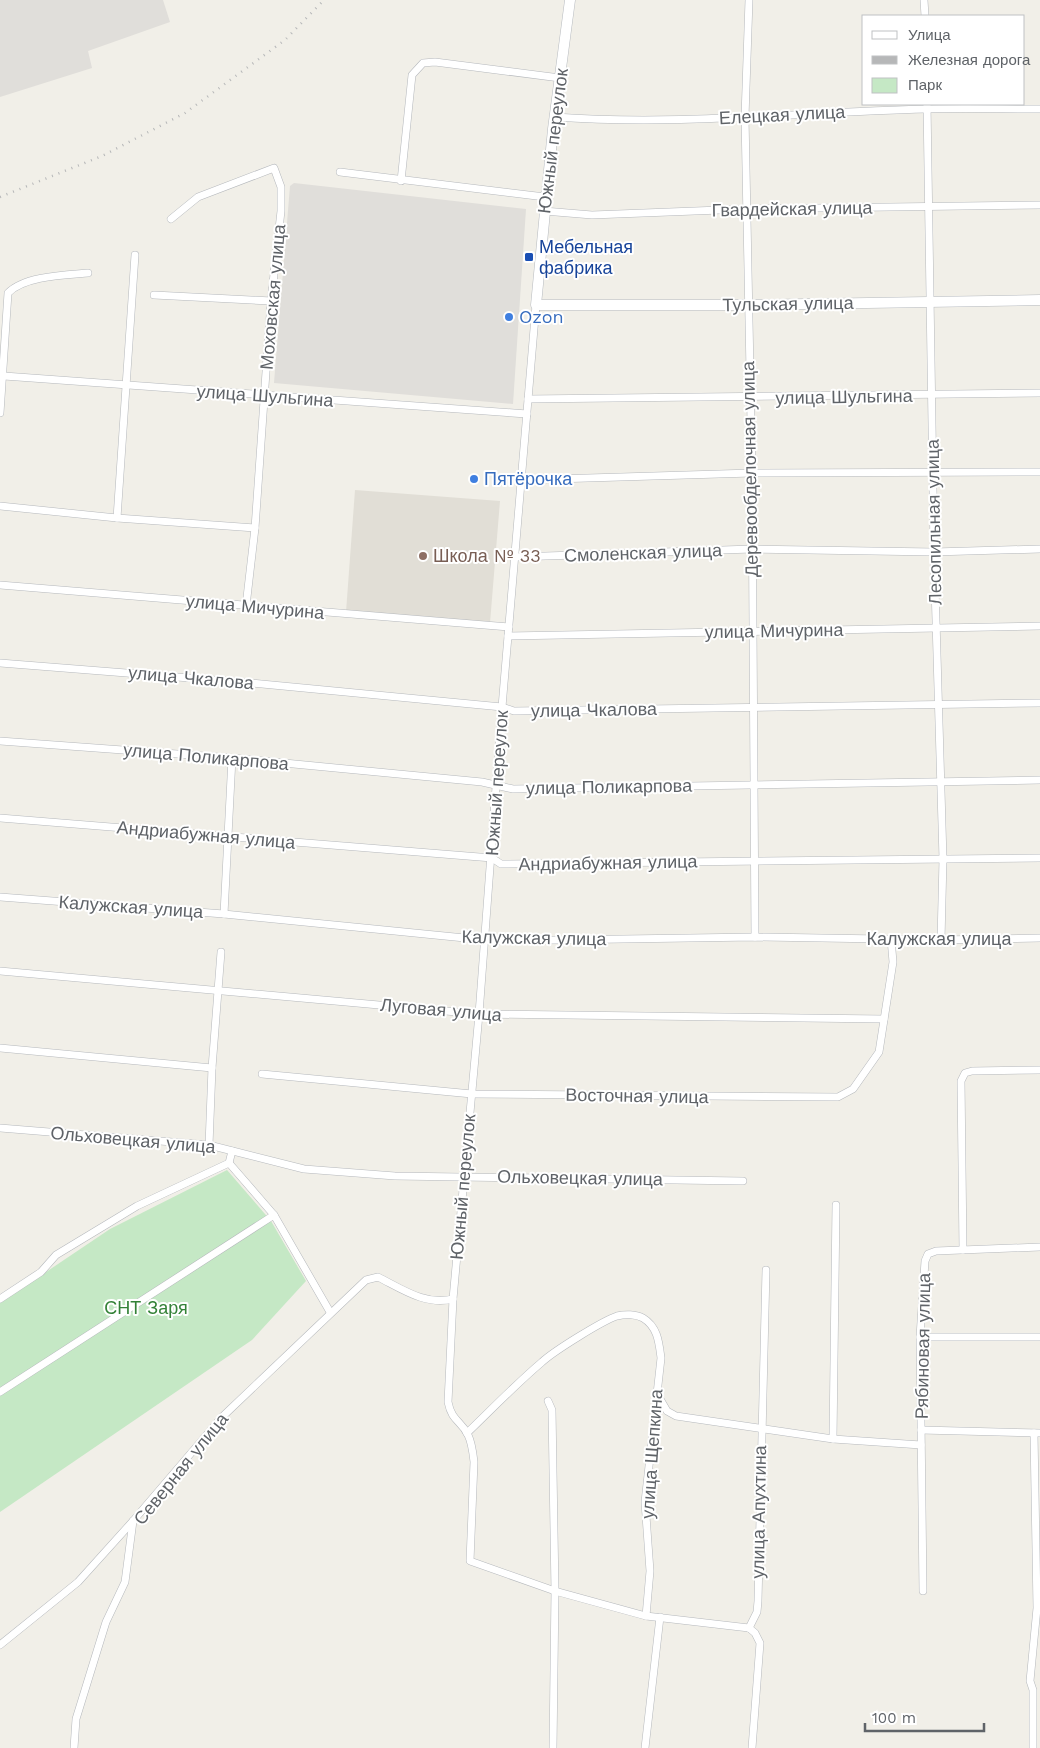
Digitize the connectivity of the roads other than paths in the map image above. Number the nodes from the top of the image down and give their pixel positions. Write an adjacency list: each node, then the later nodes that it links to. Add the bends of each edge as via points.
1 (570, 0): 5 (main road, Южный переулок)
2 (748, 0): 9 (street, Деревообделочная улица)
3 (924, 0): 4 (street)
4 (925, 15)
5 (560, 78): 8 (main road, Южный переулок); 11 (street, via 423,63 412,75)
6 (927, 106): 7 (street, Елецкая улица); 9 (street, Елецкая улица); 14 (street, Лесопильная улица)
7 (1040, 109)
8 (555, 117): 9 (street, Елецкая улица, via 621,121); 12 (main road, Южный переулок)
9 (745, 117): 15 (street, Деревообделочная улица)
10 (340, 172): 11 (street)
11 (402, 181): 12 (street)
12 (545, 197): 16 (main road, Южный переулок)
13 (1040, 205): 14 (street, Гвардейская улица)
14 (930, 206): 15 (street, Гвардейская улица); 23 (street, Лесопильная улица)
15 (746, 209): 16 (street, Гвардейская улица, via 592,215); 25 (street, Деревообделочная улица)
16 (544, 211): 24 (main road, Южный переулок)
17 (171, 219): 22 (street, Моховская улица, via 198,197 274,168 281,187)
18 (134, 255): 27 (street)
19 (88, 273): 26 (street, via 25,283 8,293)
20 (154, 295): 22 (street)
21 (1040, 300): 23 (main road, Тульская улица)
22 (271, 302): 29 (street, Моховская улица)
23 (930, 302): 25 (main road, Тульская улица); 30 (street, Лесопильная улица)
24 (536, 305): 25 (main road, Тульская улица); 32 (street, Южный переулок)
25 (748, 305): 31 (street, Деревообделочная улица)
26 (4, 376): 27 (street, улица Шульгина); 33 (street)
27 (125, 386): 29 (street, улица Шульгина); 40 (street)
28 (1040, 393): 30 (street, улица Шульгина)
29 (265, 396): 34 (street, улица Шульгина); 41 (street, Моховская улица)
30 (932, 396): 31 (street, улица Шульгина); 37 (street, Лесопильная улица)
31 (749, 398): 32 (street, улица Шульгина); 36 (street, Деревообделочная улица)
32 (528, 399): 34 (street, Южный переулок)
33 (0, 413)
34 (527, 414): 38 (street, Южный переулок)
35 (1040, 472): 37 (street)
36 (752, 473): 37 (street); 38 (street); 42 (street, Деревообделочная улица)
37 (932, 474): 44 (street, Лесопильная улица)
38 (522, 480): 45 (street, Южный переулок)
39 (0, 506): 40 (street)
40 (117, 518): 41 (street)
41 (255, 528): 47 (street, Моховская улица)
42 (752, 549): 44 (street, Смоленская улица); 45 (street, Смоленская улица); 51 (street, Деревообделочная улица)
43 (1040, 549): 44 (street, Смоленская улица)
44 (934, 552): 50 (street, Лесопильная улица)
45 (516, 557): 49 (street, Южный переулок)
46 (0, 585): 47 (street, улица Мичурина)
47 (246, 606): 49 (street, улица Мичурина)
48 (1040, 626): 50 (street, улица Мичурина)
49 (509, 628): 52 (street, Южный переулок)
50 (936, 628): 51 (street, улица Мичурина); 55 (street, Лесопильная улица)
51 (752, 631): 52 (street, улица Мичурина); 57 (street, Деревообделочная улица)
52 (508, 636): 56 (street, Южный переулок)
53 (0, 663): 56 (street, улица Чкалова)
54 (1040, 704): 55 (street, улица Чкалова)
55 (937, 706): 57 (street, улица Чкалова); 61 (street, Лесопильная улица)
56 (502, 707): 57 (street, улица Чкалова, via 514,711); 63 (street, Южный переулок)
57 (754, 708): 62 (street, Деревообделочная улица)
58 (0, 741): 59 (street, улица Поликарпова)
59 (232, 758): 63 (street, улица Поликарпова); 65 (street)
60 (1040, 780): 61 (street, улица Поликарпова)
61 (939, 782): 62 (street, улица Поликарпова); 68 (street, Лесопильная улица)
62 (755, 784): 63 (street, улица Поликарпова); 69 (street, Деревообделочная улица)
63 (496, 786): 66 (street, Южный переулок)
64 (0, 818): 65 (street, Андриабужная улица)
65 (229, 837): 66 (street, Андриабужная улица); 71 (street)
66 (492, 858): 69 (street, Андриабужная улица, via 501,864); 75 (street, Южный переулок)
67 (1040, 858): 68 (street, Андриабужная улица)
68 (943, 859): 69 (street, Андриабужная улица); 76 (street, Лесопильная улица)
69 (754, 861): 72 (street, Деревообделочная улица)
70 (0, 897): 71 (street, Калужская улица)
71 (224, 914): 75 (street, Калужская улица)
72 (755, 938): 74 (street, Калужская улица); 75 (street, Калужская улица)
73 (1040, 938): 76 (street, Калужская улица)
74 (892, 939): 76 (street, Калужская улица); 81 (street, Восточная улица, via 893,962)
75 (485, 940): 80 (street, Южный переулок)
76 (941, 940)
77 (221, 952): 79 (street)
78 (0, 971): 79 (street, Луговая улица)
79 (219, 990): 80 (street, Луговая улица); 83 (street)
80 (479, 1014): 81 (street, Луговая улица); 86 (street, Южный переулок)
81 (884, 1019): 86 (street, Восточная улица, via 878,1052 853,1089 838,1097)
82 (0, 1048): 83 (street)
83 (212, 1068): 88 (street)
84 (1040, 1070): 96 (street, via 972,1071 965,1073 961,1081)
85 (262, 1074): 86 (street, Восточная улица)
86 (472, 1094): 91 (street, Южный переулок)
87 (0, 1128): 88 (street, Ольховецкая улица)
88 (209, 1144): 89 (street, Ольховецкая улица)
89 (232, 1152): 90 (street); 91 (street, Ольховецкая улица, via 304,1169 394,1176)
90 (229, 1163): 94 (street); 98 (street, via 137,1206 56,1255 41,1272)
91 (465, 1177): 92 (street, Ольховецкая улица); 99 (street, Южный переулок)
92 (743, 1181)
93 (836, 1205): 110 (street)
94 (274, 1215): 100 (street); 103 (street)
95 (1040, 1247): 96 (street)
96 (963, 1250): 102 (street, Рябиновая улица, via 928,1254)
97 (766, 1270): 106 (street, улица Апухтина)
98 (0, 1299)
99 (453, 1299): 100 (street, Северная улица, via 433,1301 378,1277 366,1280); 108 (street, Южный переулок, via 448,1402 452,1418)
100 (330, 1312): 112 (street, Северная улица, via 221,1418)
101 (1040, 1337): 102 (street)
102 (920, 1338): 107 (street, Рябиновая улица)
103 (0, 1392)
104 (656, 1392): 106 (street, via 667,1411 676,1416); 108 (street, улица Щепкина, via 661,1358 659,1339 651,1324 642,1317 631,1314 618,1316 543,1360); 115 (street, улица Щепкина, via 645,1502 650,1571)
105 (548, 1401): 113 (street, via 552,1410)
106 (761, 1428): 110 (street); 117 (street, улица Апухтина, via 758,1601)
107 (921, 1430): 109 (street); 111 (street, Рябиновая улица)
108 (467, 1433): 113 (street, Южный переулок, via 474,1462 470,1561)
109 (1037, 1433): 123 (street, via 1037,1608 1030,1681 1033,1690)
110 (833, 1439): 111 (street)
111 (921, 1445): 114 (street, Рябиновая улица)
112 (133, 1521): 118 (street, via 78,1582); 119 (street, Северная улица, via 125,1582 106,1622 76,1719)
113 (555, 1591): 115 (street); 120 (street)
114 (923, 1591)
115 (646, 1616): 116 (street)
116 (660, 1617): 117 (street); 121 (street)
117 (749, 1628): 122 (street, via 760,1643)
118 (0, 1645)
119 (74, 1748)
120 (552, 1748)
121 (645, 1748)
122 (752, 1748)
123 (1033, 1748)

